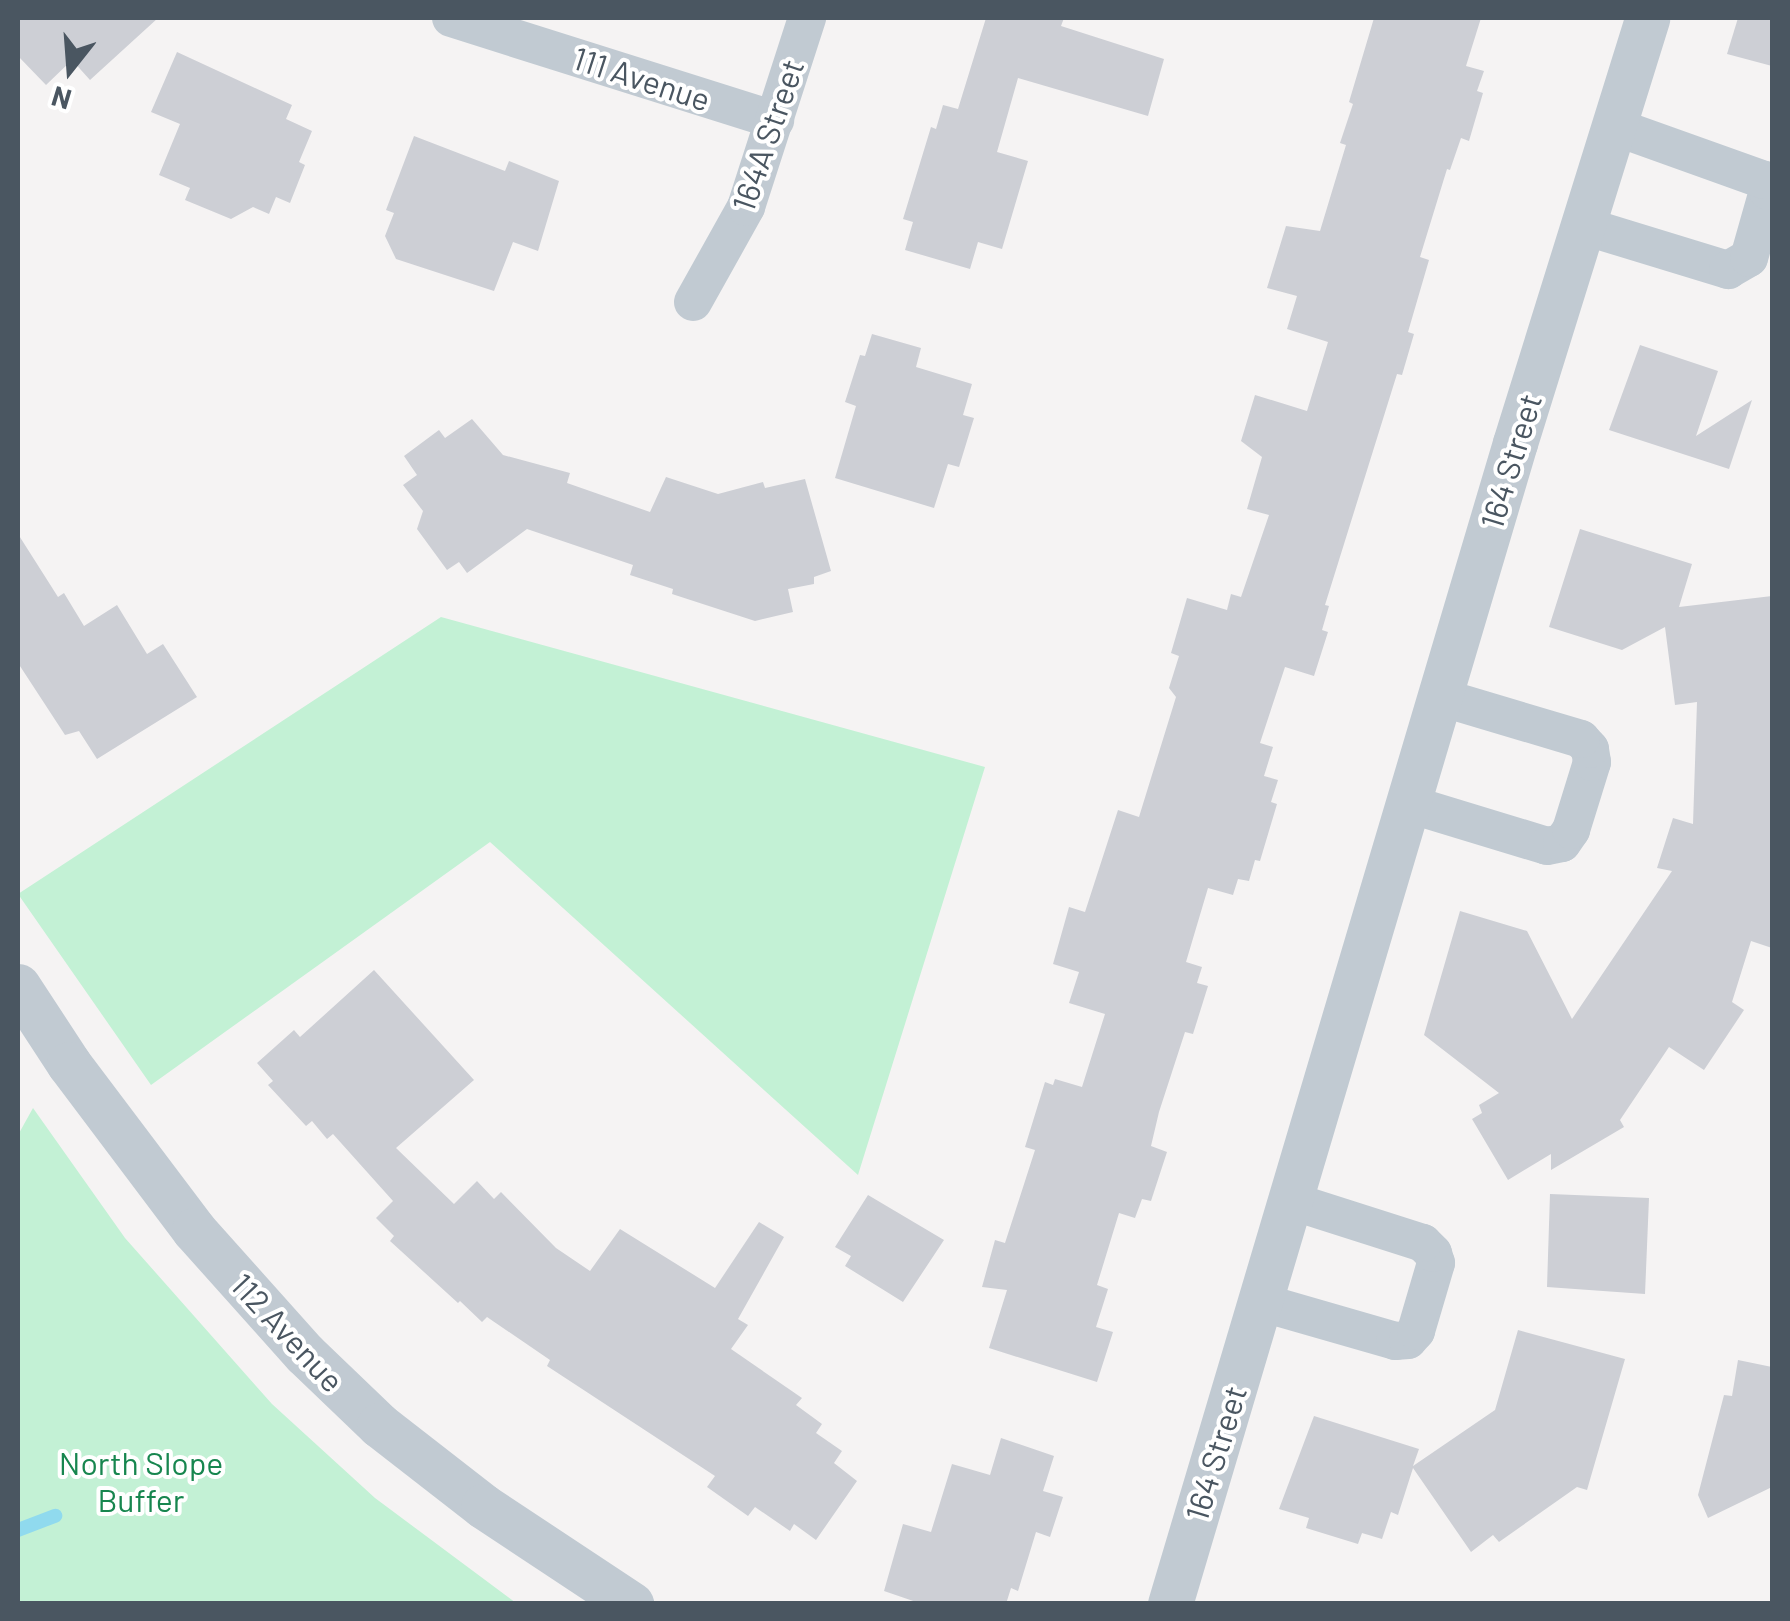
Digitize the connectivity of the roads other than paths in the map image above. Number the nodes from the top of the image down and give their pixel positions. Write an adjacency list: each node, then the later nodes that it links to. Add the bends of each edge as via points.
1 (451, 18): 4 (street, 111 Avenue)
2 (807, 18): 4 (street, 164A Street)
3 (1647, 18): 5 (street, 164 Street)
4 (775, 120): 7 (street, 164A Street, via 746,207)
5 (1613, 126): 6 (street, 164 Street); 6 (street, via 1754,173 1768,192 1749,258 1728,270)
6 (1584, 226): 8 (street, 164 Street)
7 (693, 302)
8 (1440, 697): 9 (street, 164 Street); 9 (street, via 1581,739 1592,762 1562,843 1546,846)
9 (1409, 804): 11 (street, 164 Street)
10 (18, 986): 13 (street, 112 Avenue, via 194,1230 305,1354 379,1425 483,1506)
11 (1291, 1201): 12 (street, 164 Street); 12 (street, via 1423,1243 1432,1252 1436,1264 1416,1330 1408,1340 1394,1341)
12 (1260, 1302): 14 (street, 164 Street)
13 (632, 1604)
14 (1170, 1604)

